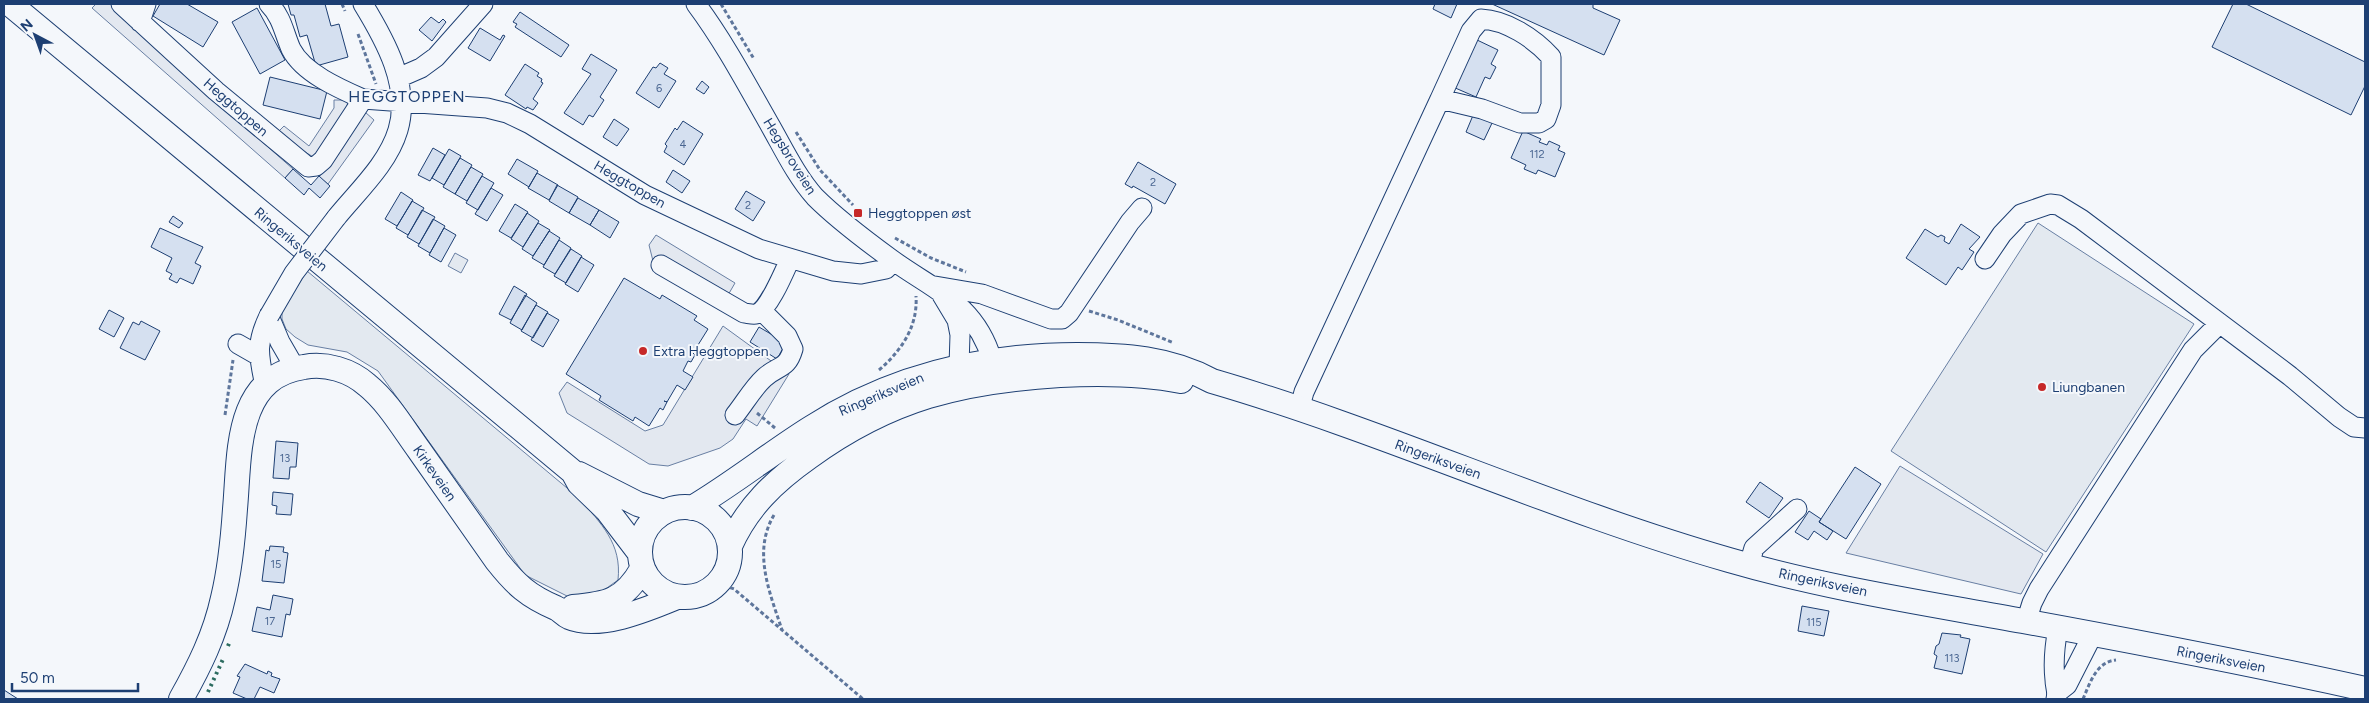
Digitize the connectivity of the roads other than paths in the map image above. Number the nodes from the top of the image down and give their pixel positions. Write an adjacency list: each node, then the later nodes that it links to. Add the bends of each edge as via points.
1 (10, 4): 33 (main road, Ringeriksveien)
2 (121, 4): 8 (street, Heggtoppen)
3 (146, 4): 8 (street)
4 (269, 4): 11 (street, Heggtoppen, via 282,21 292,50 304,65 317,76)
5 (363, 4): 9 (street, via 385,41)
6 (483, 4): 9 (street, via 436,57)
7 (696, 4): 16 (street, Hegsbroveien, via 714,28 788,157 814,195)
8 (140, 22): 11 (street, Heggtoppen, via 308,167 323,160)
9 (398, 78): 12 (street)
10 (1440, 99): 10 (street, via 1471,32 1481,18 1527,36 1551,57 1551,105 1546,119 1540,123 1520,124 1482,109); 31 (street, via 1304,392)
11 (372, 101): 12 (street, Heggtoppen)
12 (401, 102): 14 (street, Heggtoppen, via 487,108 508,113 645,195 729,236); 20 (street, bridge, via 398,130 390,148 294,273)
13 (1142, 208): 18 (street, via 1062,319 1051,319 982,294)
14 (790, 259): 16 (street, Heggtoppen, via 853,274 886,268); 19 (street)
15 (1985, 259): 21 (street, via 2021,214 2050,204 2058,205)
16 (893, 261): 18 (street, Hegsbroveien)
17 (661, 265): 19 (street, via 744,313)
18 (930, 290): 24 (street, Hegsbroveien, via 963,308 982,333); 25 (street, Hegsbroveien, via 957,320)
19 (762, 311): 30 (street, via 787,336 793,349 784,367 764,378)
20 (269, 316): 23 (street, via 259,339); 26 (street)
21 (2218, 324): 32 (street, via 2290,376 2339,417 2354,427); 42 (street, via 2193,350 2060,555 2032,603)
22 (238, 344): 23 (street)
23 (259, 356): 29 (street)
24 (992, 360): 25 (main road, Ringeriksveien); 27 (main road, Ringeriksveien, via 1104,355 1168,362); 28 (street)
25 (959, 366): 28 (street); 34 (main road, Ringeriksveien, via 906,381 787,435 735,481)
26 (295, 368): 29 (main road, Kirkeveien); 41 (main road, Kirkeveien, via 332,367 367,384 398,420 511,578 533,598)
27 (1212, 381): 28 (main road, Ringeriksveien, via 1191,383 1168,378 1104,374); 31 (main road, Ringeriksveien)
28 (979, 383): 37 (main road, Ringeriksveien, via 910,401 859,424 830,442 779,479 741,522)
29 (265, 386): 47 (main road, Kirkeveien, via 249,408 243,428 234,529 223,600 205,654)
30 (740, 409)
31 (1299, 410): 39 (main road, Ringeriksveien, via 1646,534)
32 (2365, 428)
33 (573, 472): 36 (main road, Ringeriksveien, via 638,504); 38 (main road, Ringeriksveien, via 579,483 607,510)
34 (692, 508): 36 (main road); 37 (main road, via 717,521)
35 (1797, 509): 39 (street, via 1754,548)
36 (664, 512): 38 (main road, via 645,530)
37 (730, 546): 40 (main road, via 729,563 718,583 699,596)
38 (641, 560): 40 (main road, via 656,587); 41 (main road, Kirkeveien, via 635,581 624,594 602,604)
39 (1749, 566): 42 (main road, Ringeriksveien)
40 (676, 597): 41 (main road, Kirkeveien, via 608,620 586,621 568,617)
41 (559, 609)
42 (2026, 622): 43 (main road, Ringeriksveien)
43 (2058, 628): 44 (main road, Ringeriksveien); 46 (street, via 2054,680)
44 (2092, 634): 45 (main road, Ringeriksveien); 46 (street, via 2067,685)
45 (2365, 689)
46 (2057, 696)
47 (181, 699)

